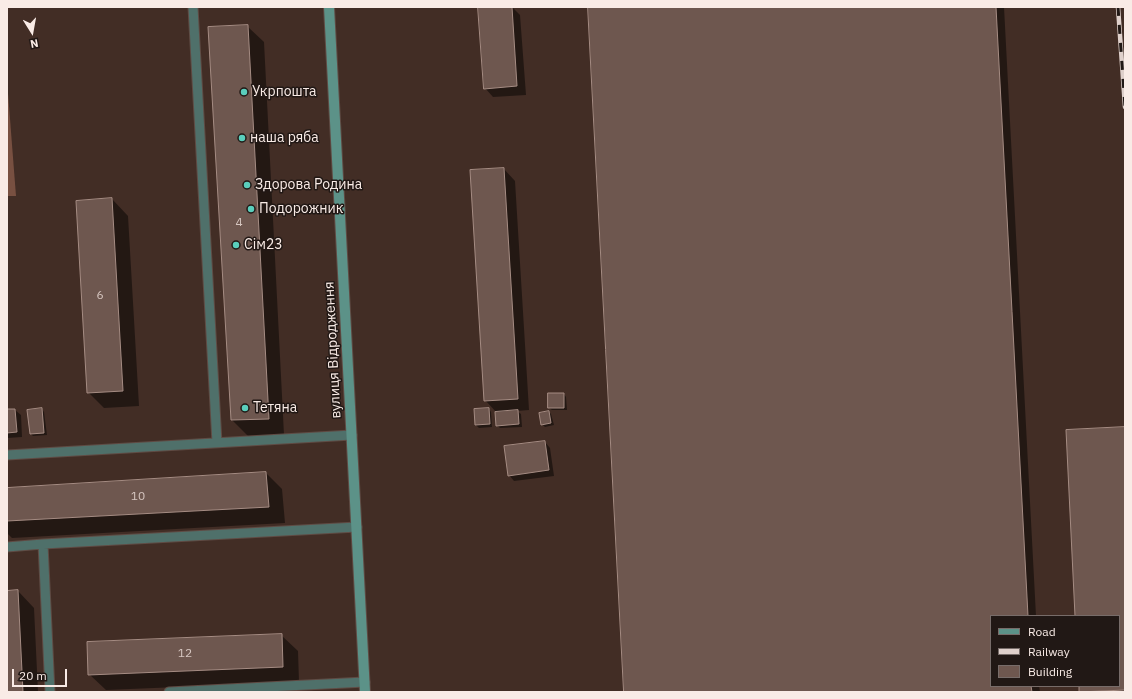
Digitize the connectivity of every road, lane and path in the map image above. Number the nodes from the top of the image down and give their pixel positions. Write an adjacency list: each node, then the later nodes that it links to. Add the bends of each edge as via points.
1 (192, 7): 4 (lane)
2 (330, 7): 3 (street, вулиця Відродження)
3 (352, 435): 4 (lane); 6 (street, вулиця Відродження)
4 (217, 443): 5 (lane)
5 (7, 455)
6 (357, 527): 7 (lane); 9 (street, вулиця Відродження)
7 (43, 544): 8 (lane); 10 (lane)
8 (7, 547)
9 (365, 687): 11 (lane)
10 (50, 692)
11 (169, 692)

